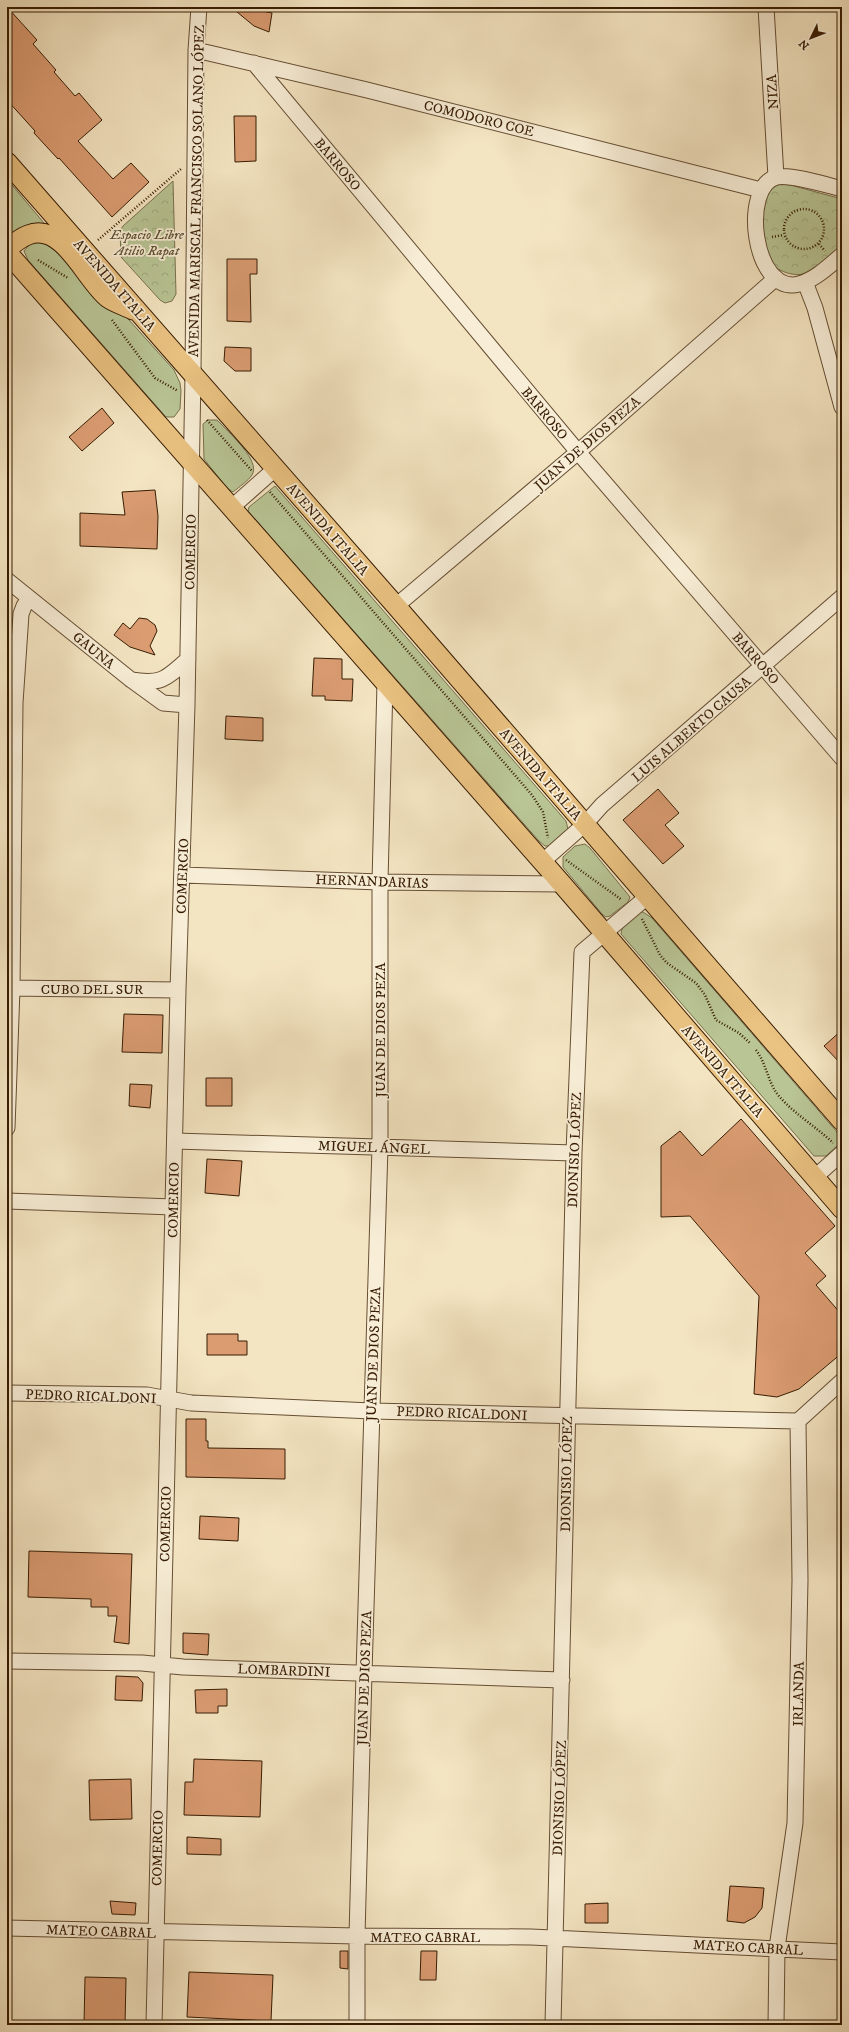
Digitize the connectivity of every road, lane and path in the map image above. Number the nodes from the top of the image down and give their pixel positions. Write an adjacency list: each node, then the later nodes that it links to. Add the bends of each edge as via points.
1 (198, 7): 3 (street, AVENIDA MARISCAL FRANCISCO SOLANO LÓPEZ)
2 (766, 7): 7 (street, NIZA)
3 (196, 50): 4 (street, COMODORO COE); 5 (street, AVENIDA MARISCAL FRANCISCO SOLANO LÓPEZ)
4 (254, 63): 9 (street, COMODORO COE); 25 (street, BARROSO)
5 (195, 157): 13 (path); 22 (street, AVENIDA MARISCAL FRANCISCO SOLANO LÓPEZ)
6 (7, 162): 13 (main road, AVENIDA ITALIA)
7 (776, 177): 8 (street, via 786,176); 9 (street, via 767,181)
8 (842, 189)
9 (761, 190): 17 (street, via 756,221 757,239 765,265)
10 (784, 234): 10 (path, via 784,222 790,213 799,209 816,212 822,219 823,236 819,244 811,249 793,247); 11 (path)
11 (766, 238)
12 (7, 249): 20 (main road, via 27,235 50,234 61,243 108,298)
13 (85, 251): 20 (main road, AVENIDA ITALIA)
14 (7, 252): 26 (main road, AVENIDA ITALIA)
15 (842, 255): 19 (street)
16 (37, 259): 18 (path)
17 (776, 278): 19 (street, via 789,284); 25 (street, JUAN DE DIOS PEZA)
18 (73, 280)
19 (805, 282): 24 (street, via 815,308)
20 (140, 313): 22 (main road, AVENIDA ITALIA)
21 (109, 317): 23 (path, via 155,378 182,393)
22 (193, 375): 23 (street, COMERCIO); 27 (main road, AVENIDA ITALIA)
23 (192, 404): 26 (street, COMERCIO); 27 (path)
24 (842, 407)
25 (578, 452): 32 (street, JUAN DE DIOS PEZA); 34 (street, BARROSO)
26 (192, 463): 28 (main road, AVENIDA ITALIA); 33 (street, COMERCIO)
27 (268, 475): 28 (street); 32 (main road, AVENIDA ITALIA); 41 (path, via 532,795 543,812 549,839)
28 (232, 507): 36 (main road, AVENIDA ITALIA)
29 (7, 580): 31 (street, GAUNA)
30 (842, 597): 34 (street, LUIS ALBERTO CAUSA)
31 (29, 598): 35 (street, GAUNA); 37 (street, via 21,614)
32 (396, 606): 40 (main road, AVENIDA ITALIA)
33 (188, 660): 35 (street, via 164,680 147,682); 38 (street, COMERCIO)
34 (763, 666): 39 (street, BARROSO); 40 (street, LUIS ALBERTO CAUSA, via 602,805)
35 (130, 679): 38 (street, GAUNA, via 163,703)
36 (386, 683): 42 (main road, AVENIDA ITALIA); 44 (street, JUAN DE DIOS PEZA)
37 (11, 703): 49 (street)
38 (187, 705): 43 (street, COMERCIO)
39 (842, 758)
40 (585, 824): 41 (street, LUIS ALBERTO CAUSA); 46 (main road, AVENIDA ITALIA)
41 (557, 849): 42 (street, LUIS ALBERTO CAUSA); 47 (path, via 567,861 615,894)
42 (542, 862): 45 (main road, AVENIDA ITALIA)
43 (182, 875): 44 (street, HERNANDARIAS); 50 (street, COMERCIO)
44 (380, 882): 45 (street, HERNANDARIAS); 54 (street, JUAN DE DIOS PEZA)
45 (562, 884): 48 (main road, AVENIDA ITALIA)
46 (647, 897): 47 (street); 51 (main road, AVENIDA ITALIA)
47 (632, 910): 48 (street); 55 (path, via 643,919 660,955 667,963 696,983 705,995 716,1020 739,1033 758,1052 774,1089 782,1099)
48 (604, 933): 56 (street, DIONISIO LÓPEZ, via 582,952); 57 (main road, AVENIDA ITALIA)
49 (9, 988): 50 (street, CUBO DEL SUR); 52 (street)
50 (178, 990): 53 (street, COMERCIO)
51 (842, 1121)
52 (7, 1128)
53 (175, 1141): 54 (street, MIGUEL ÁNGEL); 59 (street, COMERCIO)
54 (380, 1147): 56 (street, MIGUEL ÁNGEL); 64 (street, JUAN DE DIOS PEZA)
55 (839, 1149): 57 (street)
56 (574, 1153): 65 (street, DIONISIO LÓPEZ)
57 (814, 1178): 60 (main road, AVENIDA ITALIA)
58 (7, 1201): 59 (street)
59 (173, 1207): 63 (street, COMERCIO)
60 (842, 1209)
61 (842, 1381): 66 (street)
62 (7, 1393): 63 (street, PEDRO RICALDONI, via 147,1396)
63 (168, 1399): 64 (street, PEDRO RICALDONI, via 191,1403); 68 (street, COMERCIO)
64 (372, 1411): 65 (street, PEDRO RICALDONI); 69 (street, JUAN DE DIOS PEZA)
65 (567, 1416): 66 (street, PEDRO RICALDONI); 70 (street, DIONISIO LÓPEZ)
66 (798, 1421): 75 (street, IRLANDA, via 800,1580 795,1823)
67 (7, 1660): 68 (street, LOMBARDINI)
68 (162, 1664): 69 (street, LOMBARDINI); 72 (street, COMERCIO)
69 (364, 1673): 70 (street, LOMBARDINI); 73 (street, JUAN DE DIOS PEZA)
70 (562, 1680): 74 (street, DIONISIO LÓPEZ)
71 (7, 1928): 72 (street, MATEO CABRAL)
72 (156, 1932): 73 (street, MATEO CABRAL); 77 (street, COMERCIO)
73 (357, 1936): 74 (street, MATEO CABRAL); 78 (street, JUAN DE DIOS PEZA)
74 (555, 1939): 75 (street, MATEO CABRAL); 79 (street, DIONISIO LÓPEZ)
75 (777, 1948): 76 (street, MATEO CABRAL); 80 (street, IRLANDA)
76 (842, 1952)
77 (154, 2025)
78 (357, 2025)
79 (553, 2025)
80 (776, 2025)

